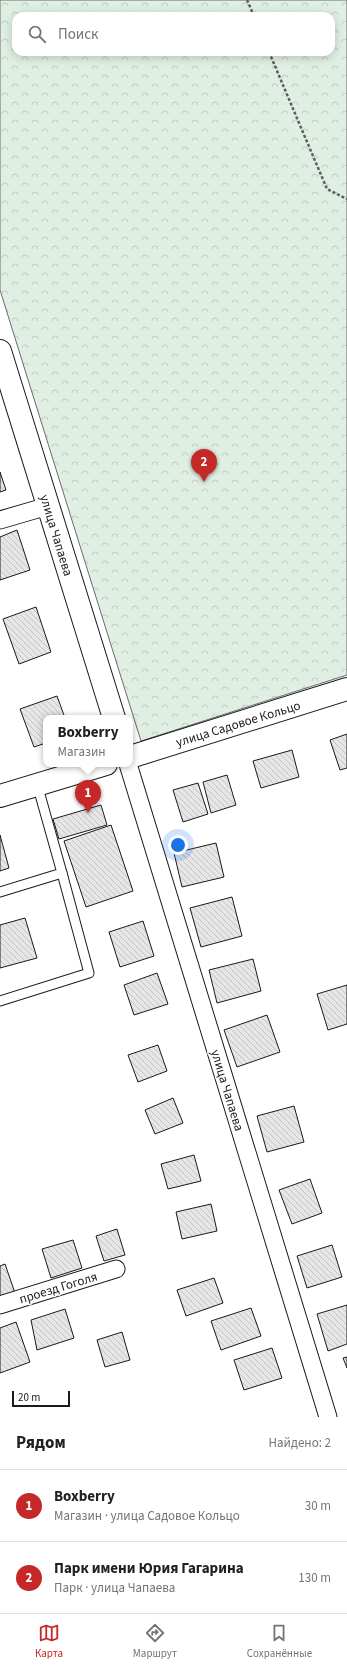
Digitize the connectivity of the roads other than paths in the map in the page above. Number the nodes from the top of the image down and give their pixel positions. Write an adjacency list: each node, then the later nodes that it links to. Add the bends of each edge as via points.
1 (0, 351): 2 (street, улица Чапаева)
2 (48, 506): 3 (street); 5 (street, улица Чапаева)
3 (0, 520)
4 (347, 689): 6 (street, улица Садовое Кольцо)
5 (113, 715)
6 (133, 756)
7 (96, 767): 9 (street)
8 (129, 767): 16 (street, улица Чапаева)
9 (37, 784): 10 (street); 11 (lane)
10 (0, 796)
11 (62, 873): 12 (lane); 13 (lane, via 88,973)
12 (0, 892)
13 (0, 1001)
14 (116, 1270): 15 (street, проезд Гоголя)
15 (0, 1305)
16 (328, 1417)

